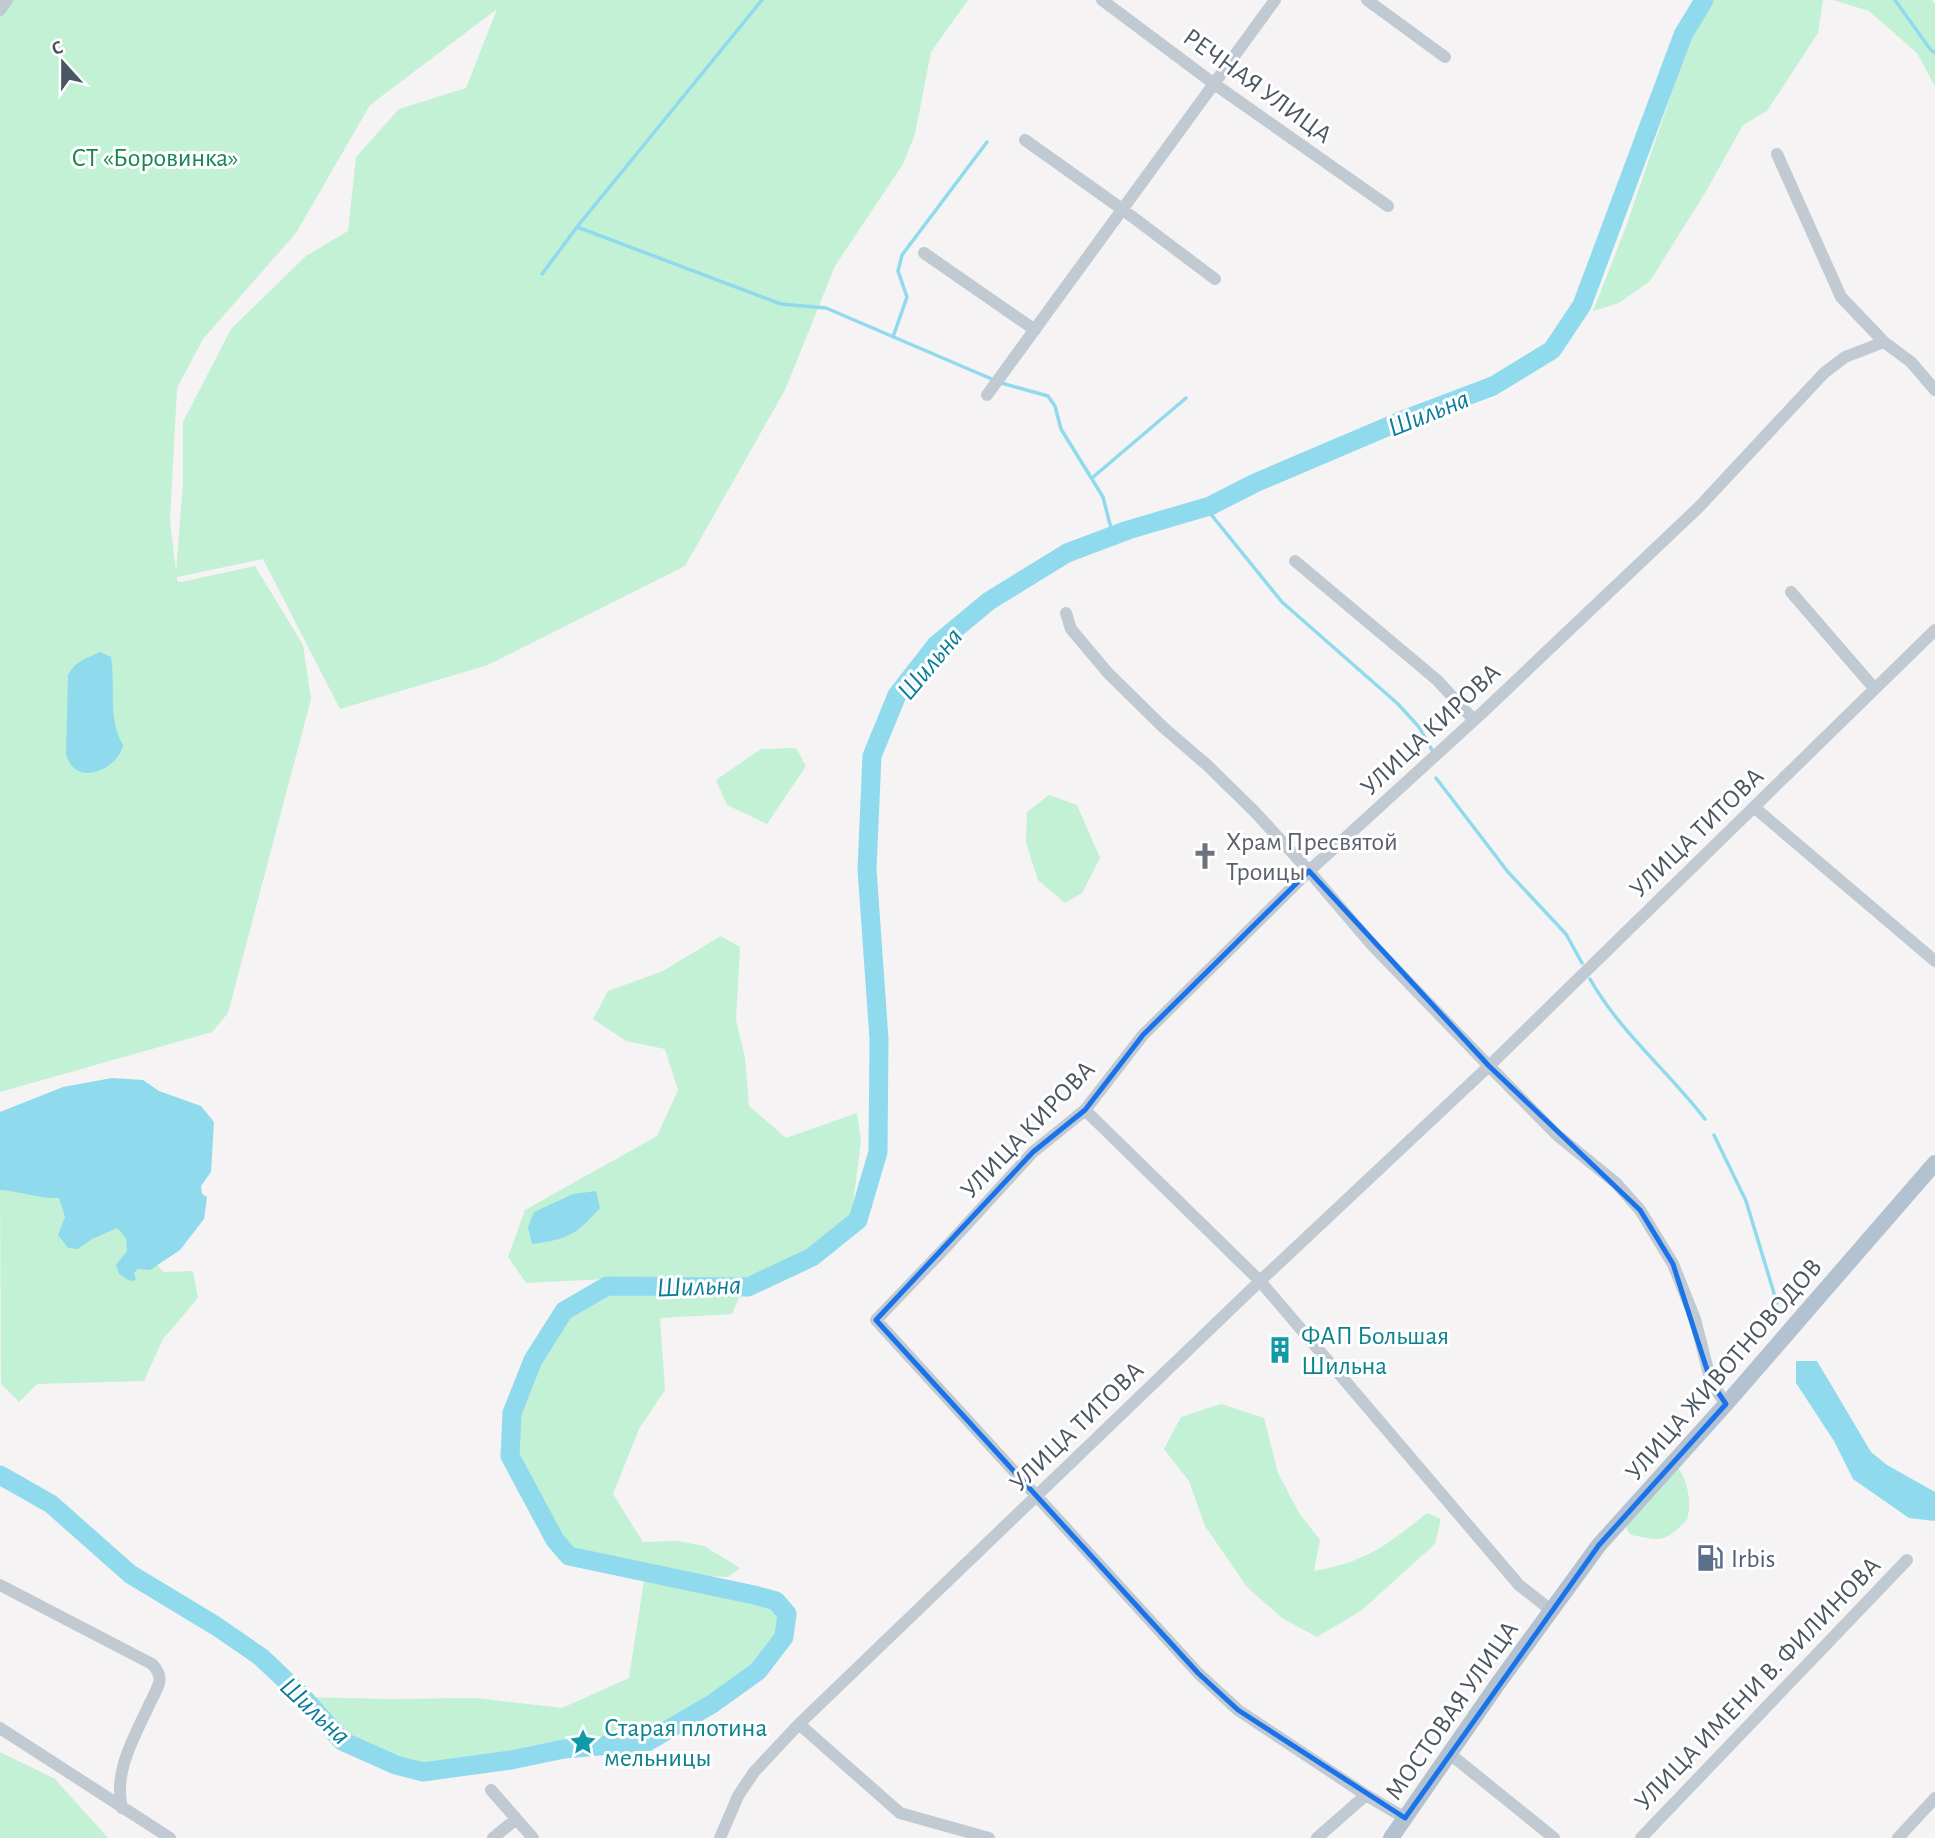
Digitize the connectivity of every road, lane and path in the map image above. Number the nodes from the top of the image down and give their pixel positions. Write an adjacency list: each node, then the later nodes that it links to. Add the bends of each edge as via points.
1 (7, 0): 5 (street)
2 (1102, 0): 7 (street, РЕЧНАЯ УЛИЦА)
3 (1275, 0): 7 (street)
4 (1367, 0): 6 (street)
5 (0, 10)
6 (1445, 57)
7 (1213, 83): 10 (street, РЕЧНАЯ УЛИЦА); 11 (street)
8 (1025, 140): 11 (street)
9 (1777, 154): 15 (street, via 1841,297)
10 (1388, 205)
11 (1122, 209): 13 (street); 14 (street)
12 (924, 253): 14 (street)
13 (1215, 279)
14 (1034, 330): 17 (street)
15 (1884, 342): 16 (street, via 1911,362); 23 (street, УЛИЦА КИРОВА, via 1845,357 1824,373 1698,508)
16 (1935, 390)
17 (987, 395)
18 (1295, 561): 23 (street, via 1437,680)
19 (1791, 592): 22 (street)
20 (1066, 613): 25 (street, via 1071,629 1108,673 1245,802)
21 (1935, 630): 22 (street, УЛИЦА ТИТОВА)
22 (1874, 688): 24 (street, УЛИЦА ТИТОВА)
23 (1474, 720): 25 (street, УЛИЦА КИРОВА)
24 (1755, 808): 26 (street); 27 (street, УЛИЦА ТИТОВА)
25 (1310, 871): 27 (street, via 1373,946); 28 (street, УЛИЦА КИРОВА, via 1143,1035)
26 (1935, 961)
27 (1489, 1066): 30 (street, УЛИЦА ТИТОВА); 31 (street, via 1640,1210 1673,1264 1695,1319 1712,1382)
28 (1085, 1110): 30 (street); 32 (street, УЛИЦА КИРОВА, via 1033,1152 876,1320)
29 (1935, 1163): 31 (main road, УЛИЦА ЖИВОТНОВОДОВ)
30 (1260, 1281): 32 (street, УЛИЦА ТИТОВА); 35 (street, via 1519,1585)
31 (1726, 1404): 35 (main road, УЛИЦА ЖИВОТНОВОДОВ, via 1599,1545)
32 (1037, 1495): 36 (street, УЛИЦА ТИТОВА); 40 (street, via 1198,1673 1238,1710)
33 (1906, 1560): 54 (street, УЛИЦА ИМЕНИ В. ФИЛИНОВА)
34 (0, 1585): 42 (street, via 157,1669 159,1683 119,1785)
35 (1552, 1611): 38 (main road, МОСТОВАЯ УЛИЦА)
36 (799, 1724): 49 (street, УЛИЦА ТИТОВА, via 754,1772); 50 (street, via 900,1813)
37 (0, 1728): 42 (street)
38 (1450, 1754): 43 (main road, МОСТОВАЯ УЛИЦА); 45 (street)
39 (491, 1790): 44 (street)
40 (1366, 1795): 43 (street); 51 (street, МОСТОВАЯ УЛИЦА)
41 (1935, 1798): 55 (street)
42 (122, 1808): 46 (street)
43 (1405, 1818): 52 (main road, МОСТОВАЯ УЛИЦА)
44 (515, 1820): 47 (street); 48 (street)
45 (1540, 1834): 53 (street)
46 (170, 1838)
47 (493, 1838)
48 (533, 1838)
49 (720, 1838)
50 (989, 1838)
51 (1317, 1838)
52 (1391, 1838)
53 (1554, 1838)
54 (1641, 1838)
55 (1898, 1838)

